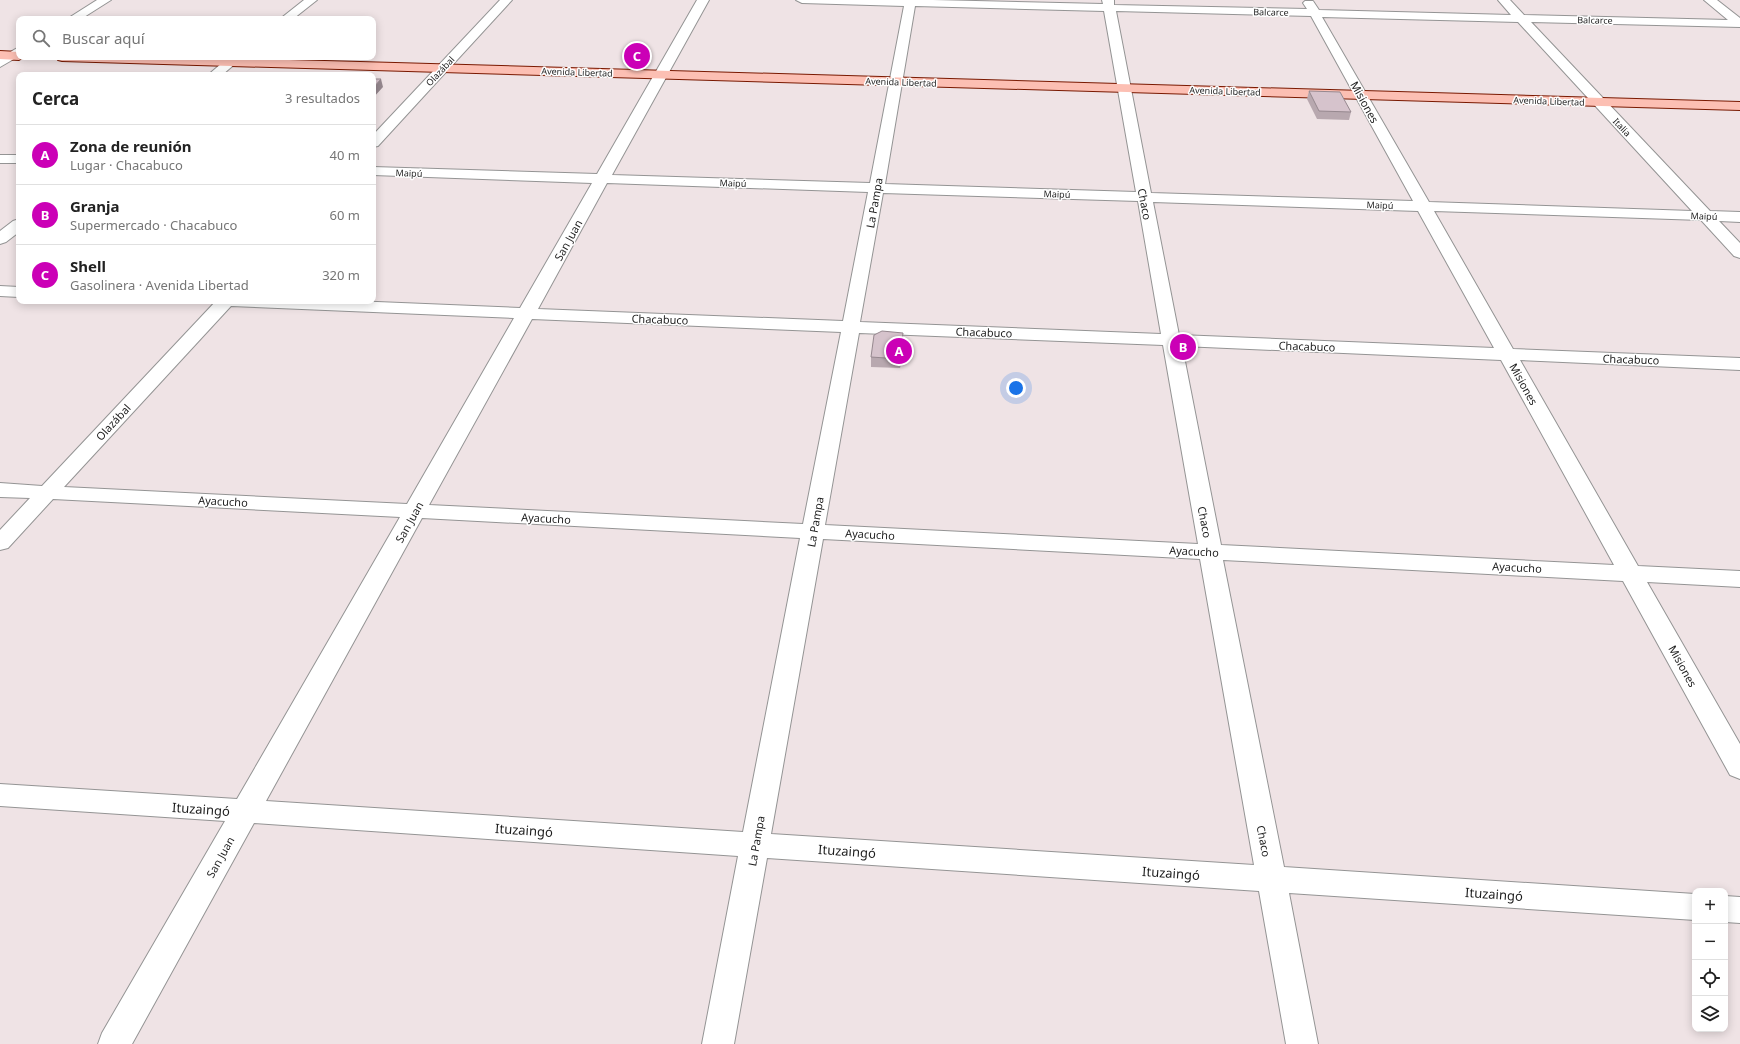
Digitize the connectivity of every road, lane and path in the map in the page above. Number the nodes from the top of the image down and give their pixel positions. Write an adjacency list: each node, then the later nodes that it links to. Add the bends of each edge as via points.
1 (105, 0): 11 (street)
2 (311, 0): 12 (street)
3 (506, 0): 18 (street, Olazábal)
4 (703, 0): 20 (street, San Juan)
5 (802, 0): 8 (street, Balcarce)
6 (1504, 0): 13 (street, Italia)
7 (1710, 0): 14 (street)
8 (911, 1): 9 (street, Balcarce); 21 (street, La Pampa)
9 (1108, 4): 10 (street, Balcarce); 22 (street, Chaco)
10 (1311, 7): 13 (street, Balcarce); 23 (street, Misiones)
11 (79, 16)
12 (290, 16)
13 (1521, 19): 14 (street, Balcarce); 24 (street, Italia)
14 (1740, 24)
15 (13, 54): 17 (street)
16 (234, 60): 18 (main road, Avenida Libertad); 19 (street)
17 (0, 63)
18 (443, 68): 20 (main road, Avenida Libertad); 26 (street, Olazábal)
19 (218, 72)
20 (661, 75): 21 (main road, Avenida Libertad); 30 (street, San Juan)
21 (896, 82): 22 (main road, Avenida Libertad); 31 (street, La Pampa)
22 (1124, 88): 23 (main road, Avenida Libertad); 32 (street, Chaco)
23 (1361, 95): 24 (main road, Avenida Libertad); 33 (street, Misiones)
24 (1599, 102): 25 (main road, Avenida Libertad); 34 (street, Italia)
25 (1740, 106)
26 (376, 140)
27 (0, 159): 28 (street)
28 (16, 159)
29 (376, 171): 30 (street, Maipú)
30 (602, 179): 31 (street, Maipú); 43 (street, San Juan)
31 (876, 188): 32 (street, Maipú); 44 (street, La Pampa)
32 (1144, 197): 33 (street, Maipú); 45 (street, Chaco)
33 (1424, 206): 34 (street, Maipú); 46 (street, Misiones)
34 (1706, 216): 35 (street, Maipú); 38 (street, Italia)
35 (1740, 217)
36 (16, 226): 37 (street)
37 (0, 239)
38 (1740, 253)
39 (0, 291): 40 (street)
40 (16, 292)
41 (223, 304): 49 (street, Olazábal)
42 (301, 304): 43 (street, Chacabuco)
43 (526, 313): 44 (street, Chacabuco); 50 (street, San Juan)
44 (851, 327): 45 (street, Chacabuco); 51 (street, La Pampa)
45 (1171, 340): 46 (street, Chacabuco); 53 (street, Chaco)
46 (1507, 354): 47 (street, Chacabuco); 54 (street, Misiones)
47 (1740, 364)
48 (0, 490): 49 (street, Ayacucho)
49 (47, 492): 50 (street, Ayacucho); 52 (street, Olazábal)
50 (415, 511): 51 (street, Ayacucho); 58 (street, San Juan)
51 (813, 531): 53 (street, Ayacucho); 59 (street, La Pampa)
52 (0, 543)
53 (1210, 552): 54 (street, Ayacucho); 60 (street, Chaco)
54 (1630, 573): 55 (street, Ayacucho); 56 (street, Misiones)
55 (1740, 578)
56 (1740, 768)
57 (0, 796): 58 (street, Ituzaingó)
58 (246, 812): 59 (street, Ituzaingó); 64 (street, San Juan)
59 (755, 845): 60 (street, Ituzaingó); 65 (street, La Pampa)
60 (1271, 879): 61 (street, Ituzaingó); 66 (street, Chaco)
61 (1692, 907)
62 (1728, 909): 63 (street)
63 (1740, 910)
64 (114, 1044)
65 (718, 1044)
66 (1302, 1044)

